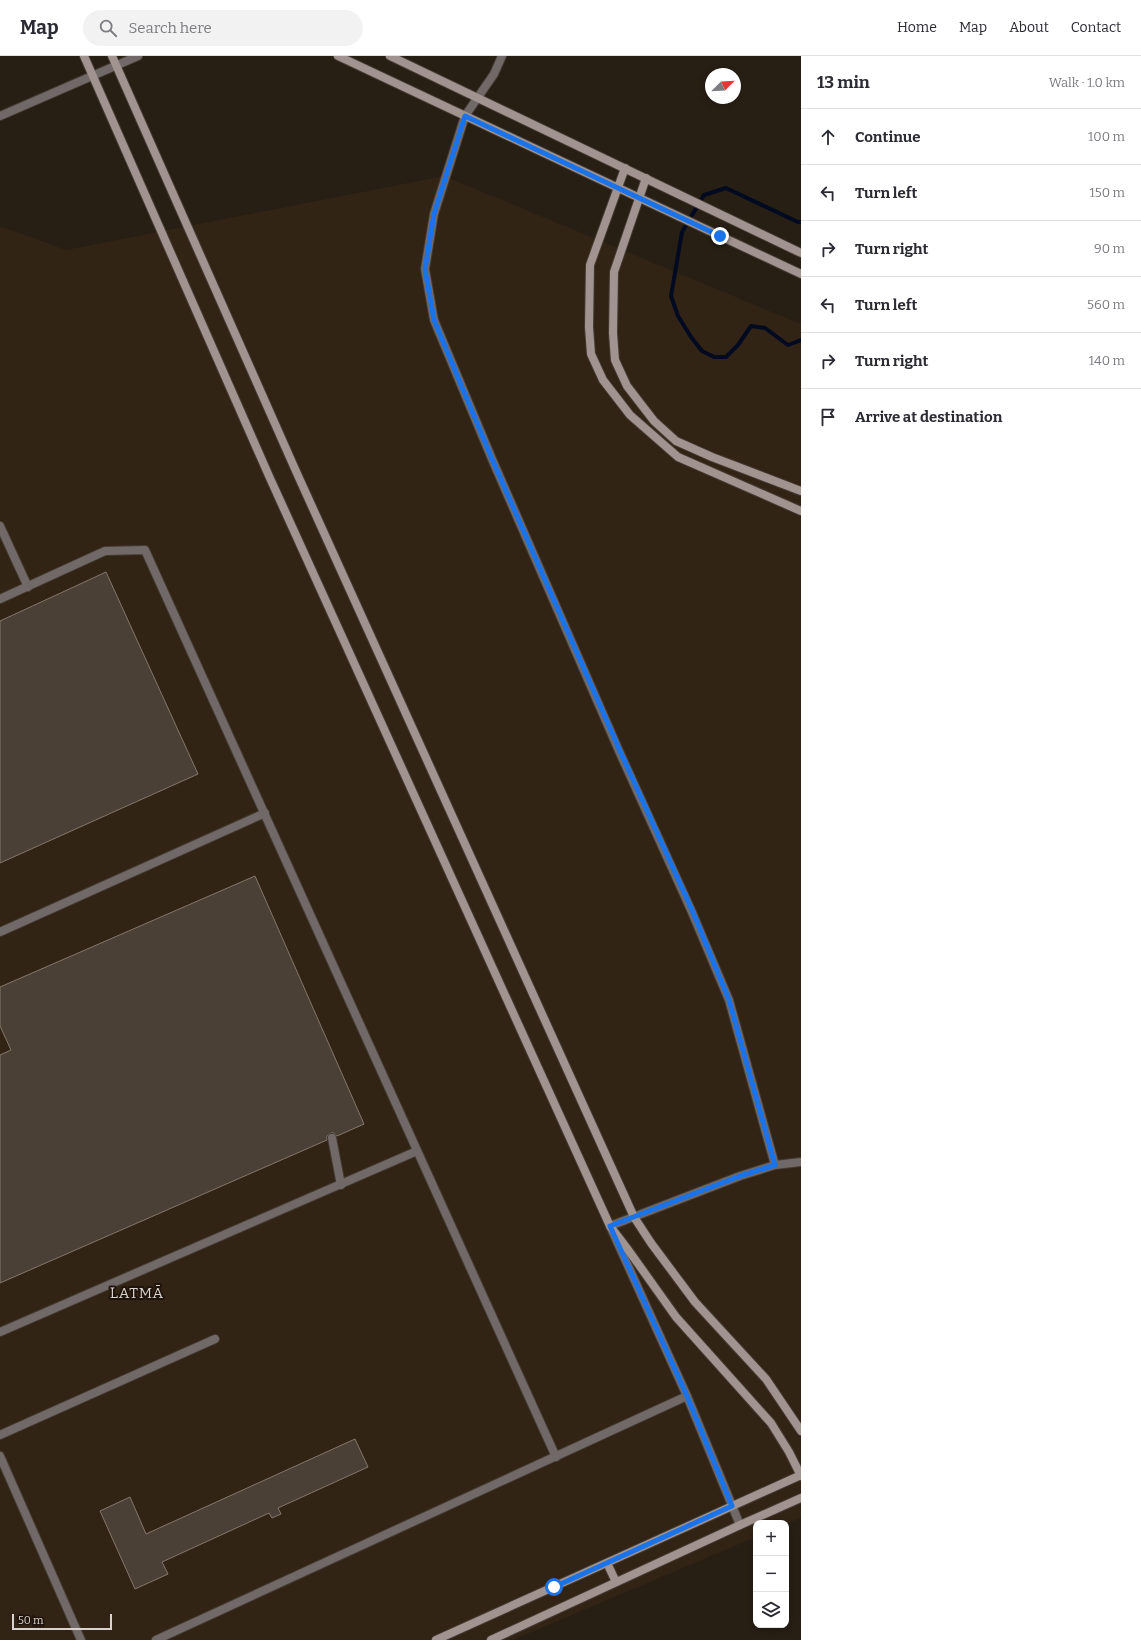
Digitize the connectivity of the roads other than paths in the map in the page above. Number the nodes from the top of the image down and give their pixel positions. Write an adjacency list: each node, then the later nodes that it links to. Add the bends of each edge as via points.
1 (84, 56): 8 (street)
2 (112, 56): 7 (street)
3 (138, 56): 7 (street)
4 (338, 56): 11 (street)
5 (390, 56): 9 (street)
6 (502, 56): 9 (street, via 494,74)
7 (116, 65): 8 (street); 30 (street, via 294,469)
8 (93, 75): 10 (street); 31 (street, via 269,476)
9 (477, 97): 11 (street); 12 (street)
10 (0, 116)
11 (465, 116): 14 (street); 28 (street, via 434,214 425,269 434,320 492,459 692,910 729,1000)
12 (625, 168): 13 (street); 14 (street)
13 (646, 178): 15 (street); 16 (street)
14 (618, 188): 15 (street); 19 (street, via 590,266 589,327 592,354 603,380 630,415 678,457)
15 (639, 198): 17 (street); 18 (street, via 614,272 612,333 615,360 627,386 654,421 676,441)
16 (801, 253)
17 (801, 274)
18 (801, 491)
19 (801, 511)
20 (0, 526): 21 (street)
21 (28, 587): 22 (street); 23 (street, via 105,551 145,550)
22 (0, 600)
23 (265, 814): 24 (street); 26 (street)
24 (0, 932)
25 (332, 1138): 29 (street)
26 (418, 1151): 29 (street); 38 (street)
27 (801, 1162): 28 (street)
28 (775, 1165): 30 (street)
29 (341, 1185): 32 (street)
30 (634, 1217): 31 (street); 35 (street, via 695,1302 766,1379)
31 (610, 1226): 34 (street); 39 (street, via 676,1318 771,1423)
32 (0, 1332)
33 (215, 1339): 36 (street)
34 (687, 1396): 38 (street); 41 (street)
35 (801, 1431)
36 (0, 1435)
37 (0, 1456): 46 (street)
38 (556, 1457): 47 (street)
39 (801, 1475): 41 (street)
40 (801, 1498): 42 (street)
41 (732, 1506): 42 (street); 43 (street)
42 (740, 1525): 44 (street)
43 (607, 1563): 44 (street); 48 (street)
44 (616, 1582): 45 (street)
45 (501, 1638): 49 (street)
46 (81, 1640)
47 (156, 1640)
48 (436, 1640)
49 (491, 1640)

